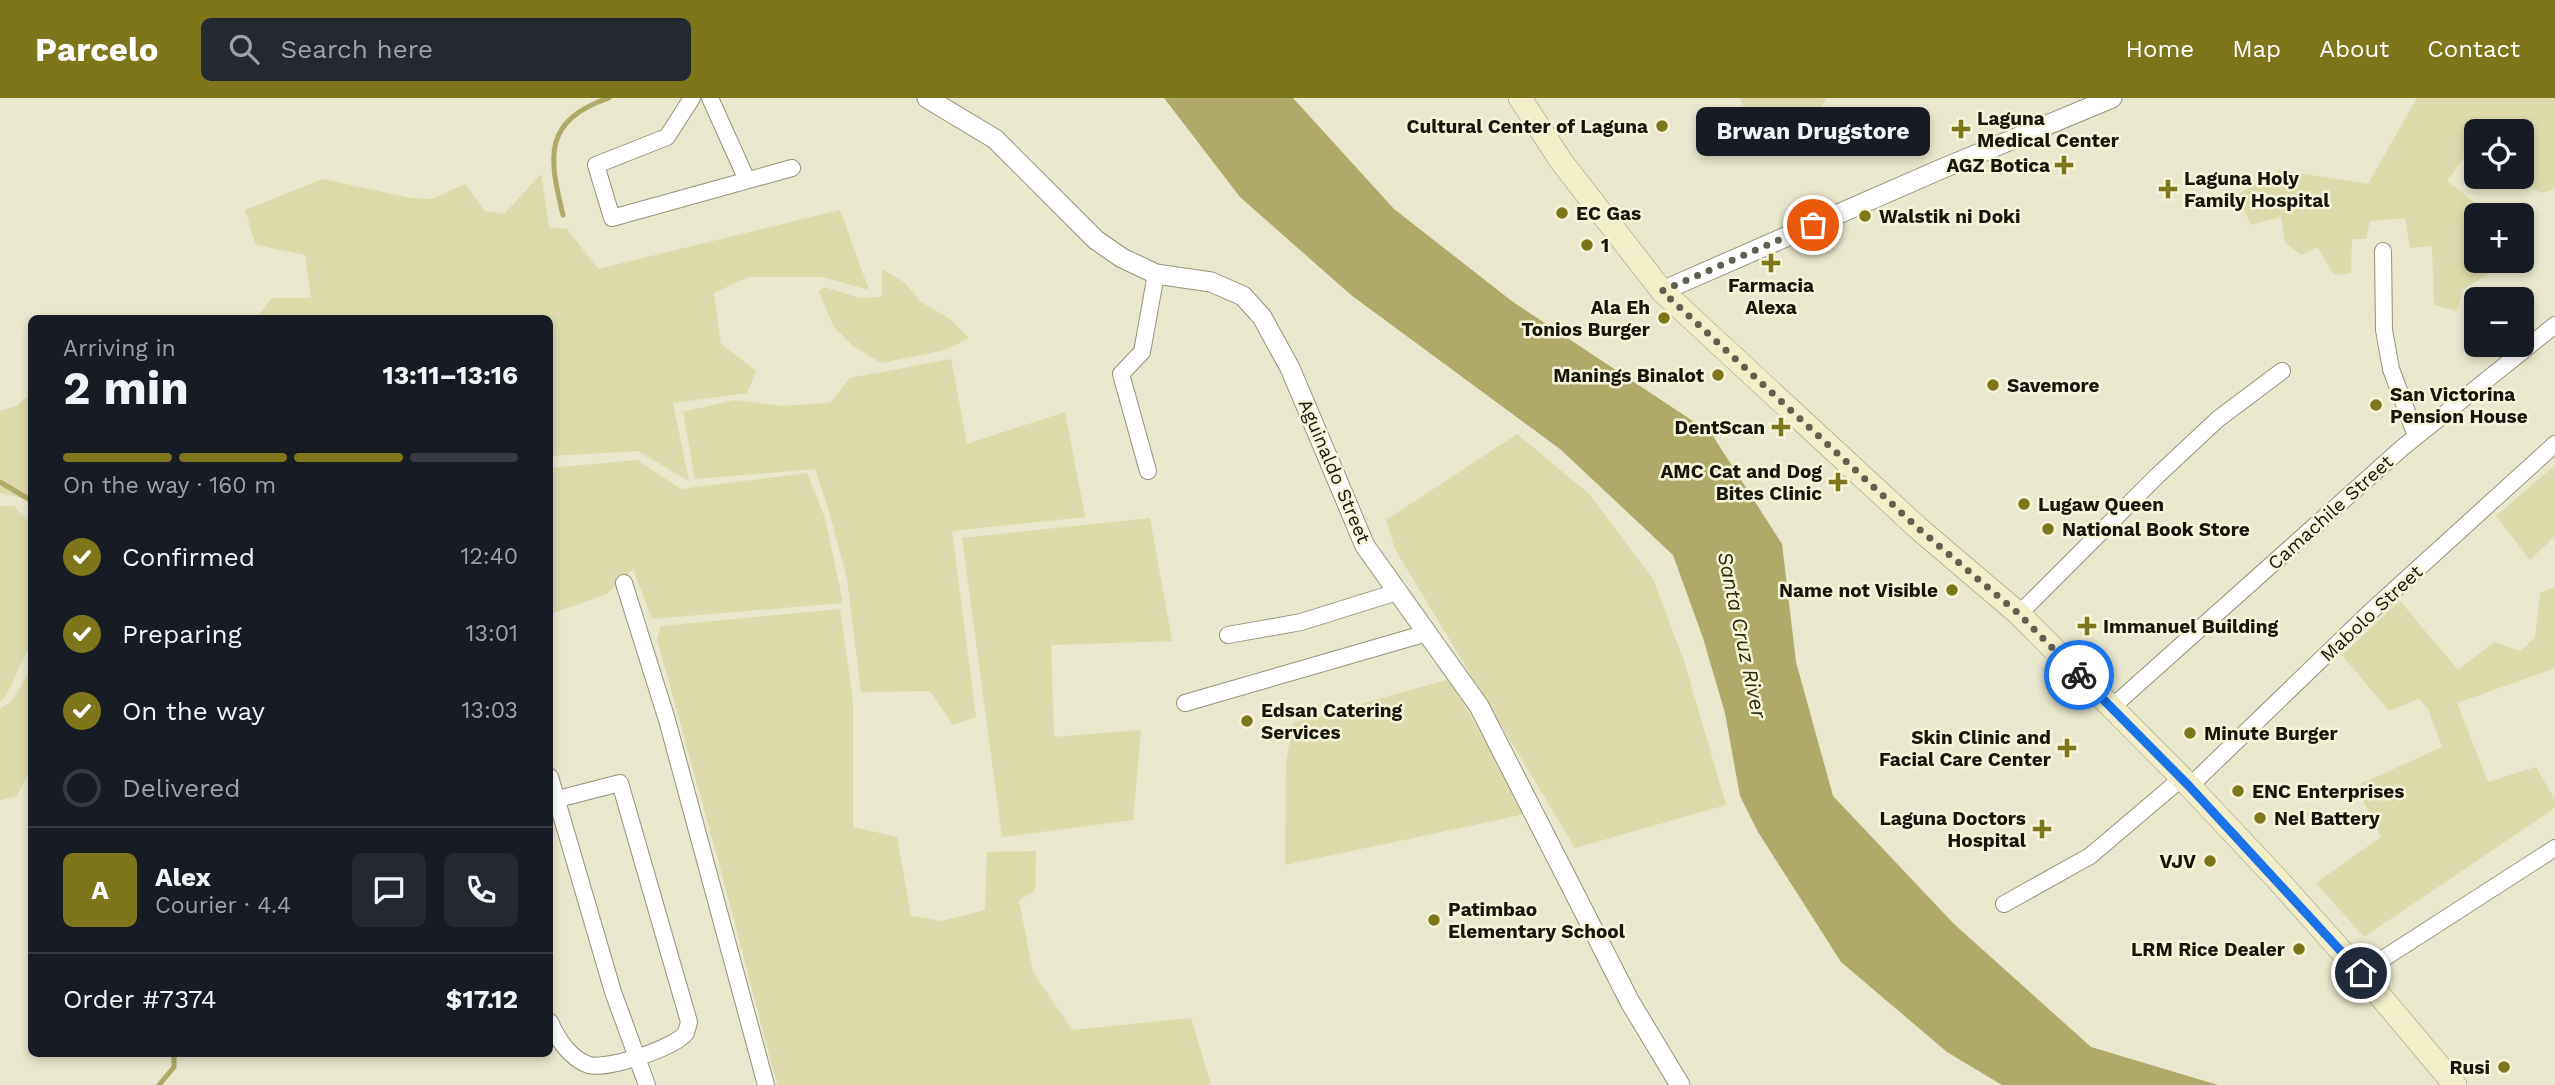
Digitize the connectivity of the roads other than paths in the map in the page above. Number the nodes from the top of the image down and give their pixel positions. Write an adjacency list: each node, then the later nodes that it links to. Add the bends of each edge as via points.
1 (692, 98): 7 (street, via 667,137 596,165 612,218)
2 (709, 98): 7 (street)
3 (928, 98): 9 (street, Aguinaldo Street, via 995,139 1096,240)
4 (1520, 98): 10 (main road, via 1561,161)
5 (2112, 98): 10 (street)
6 (792, 168): 7 (street)
7 (747, 180)
8 (2383, 251): 13 (street, via 2386,343)
9 (1156, 274): 15 (street, via 1142,352 1121,374); 17 (street, Aguinaldo Street, via 1211,282 1243,296 1262,317 1290,368 1365,546)
10 (1662, 291): 18 (main road, via 1918,528)
11 (2555, 325): 13 (street, Camachile Street)
12 (2282, 370): 18 (street, via 2218,419)
13 (2416, 436): 22 (street, Camachile Street)
14 (2555, 444): 23 (street, Mabolo Street)
15 (1148, 471)
16 (624, 583): 31 (street, via 667,720)
17 (1397, 592): 19 (street, Aguinaldo Street); 20 (street, via 1301,622)
18 (2019, 614): 22 (main road)
19 (1427, 634): 21 (street); 32 (street, Aguinaldo Street, via 1479,706 1630,1002)
20 (1228, 635)
21 (1185, 703)
22 (2111, 708): 23 (main road)
23 (2186, 782): 26 (street, Mabolo Street, via 2090,856); 27 (main road)
24 (553, 800): 29 (street); 29 (street, via 620,783 689,1022 686,1032 670,1045)
25 (2555, 848): 27 (street)
26 (2004, 904)
27 (2361, 973): 33 (main road)
28 (553, 1028): 29 (street, via 573,1055 590,1065)
29 (638, 1057): 30 (street)
30 (647, 1085)
31 (766, 1085)
32 (1680, 1085)
33 (2455, 1085)

